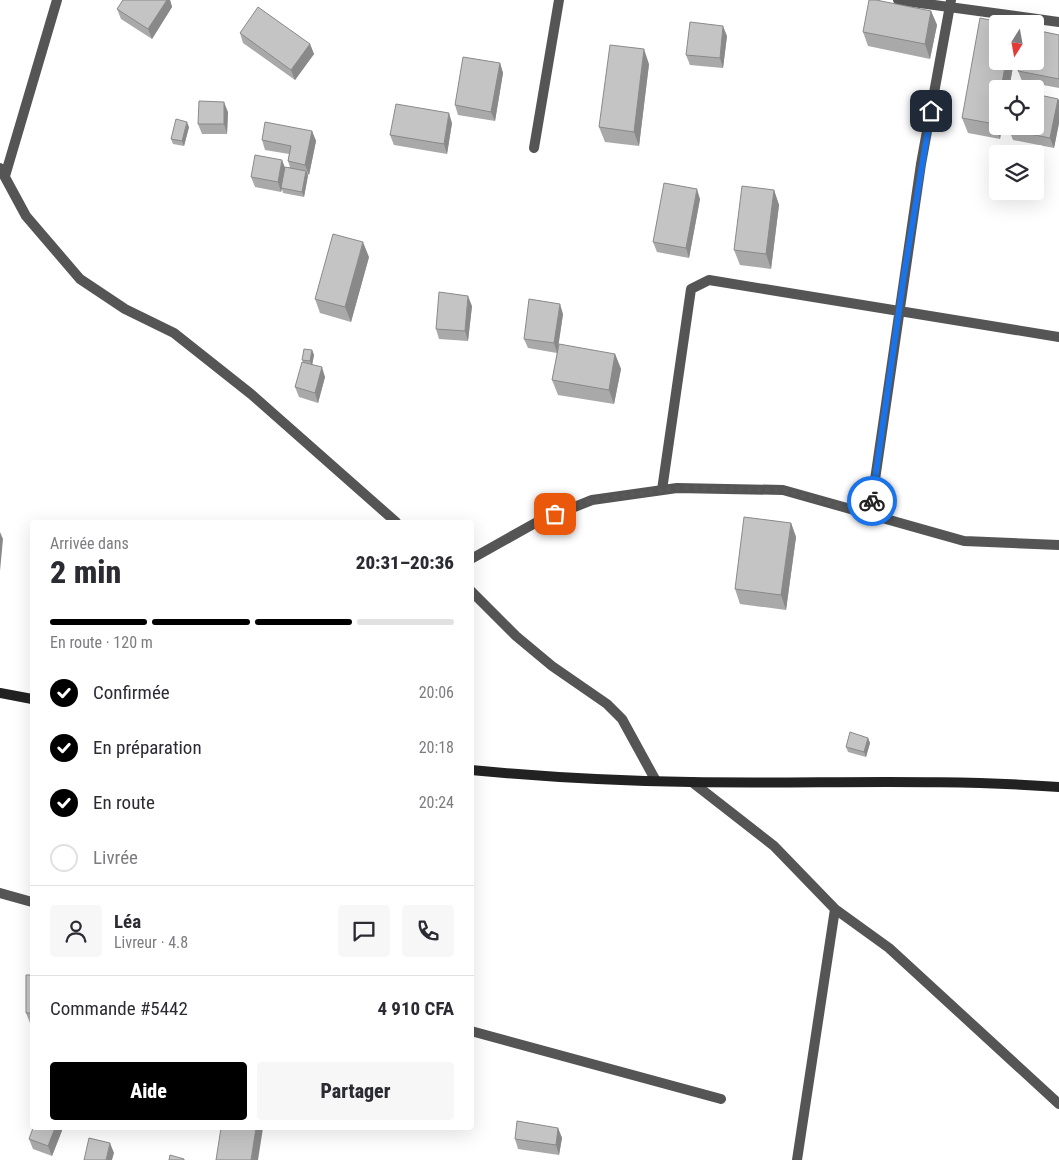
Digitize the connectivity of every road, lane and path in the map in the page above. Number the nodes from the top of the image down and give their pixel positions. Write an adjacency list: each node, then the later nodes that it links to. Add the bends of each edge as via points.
1 (57, 0): 7 (street)
2 (559, 0): 6 (street)
3 (898, 0): 4 (street)
4 (950, 4): 5 (street); 8 (street)
5 (1059, 22)
6 (534, 148)
7 (2, 172): 12 (street, via 26,216 80,279 125,308 174,333 251,394)
8 (899, 312): 9 (street); 10 (street, via 709,280 691,289); 11 (street)
9 (1059, 337)
10 (662, 490): 11 (street, via 783,490); 14 (street, via 592,500 537,522)
11 (870, 514): 13 (street, via 964,542)
12 (394, 520)
13 (1059, 545)
14 (474, 556)
15 (474, 594): 19 (street, via 516,636 607,704 622,719)
16 (0, 693): 17 (street)
17 (30, 699)
18 (474, 770): 19 (street)
19 (656, 781): 20 (street)
20 (692, 782): 21 (street, via 998,782); 24 (street, via 774,846)
21 (1059, 787)
22 (0, 893): 23 (street)
23 (30, 901)
24 (835, 909): 27 (street, via 889,948); 28 (street)
25 (474, 1032): 26 (street)
26 (721, 1100)
27 (1059, 1104)
28 (797, 1160)

